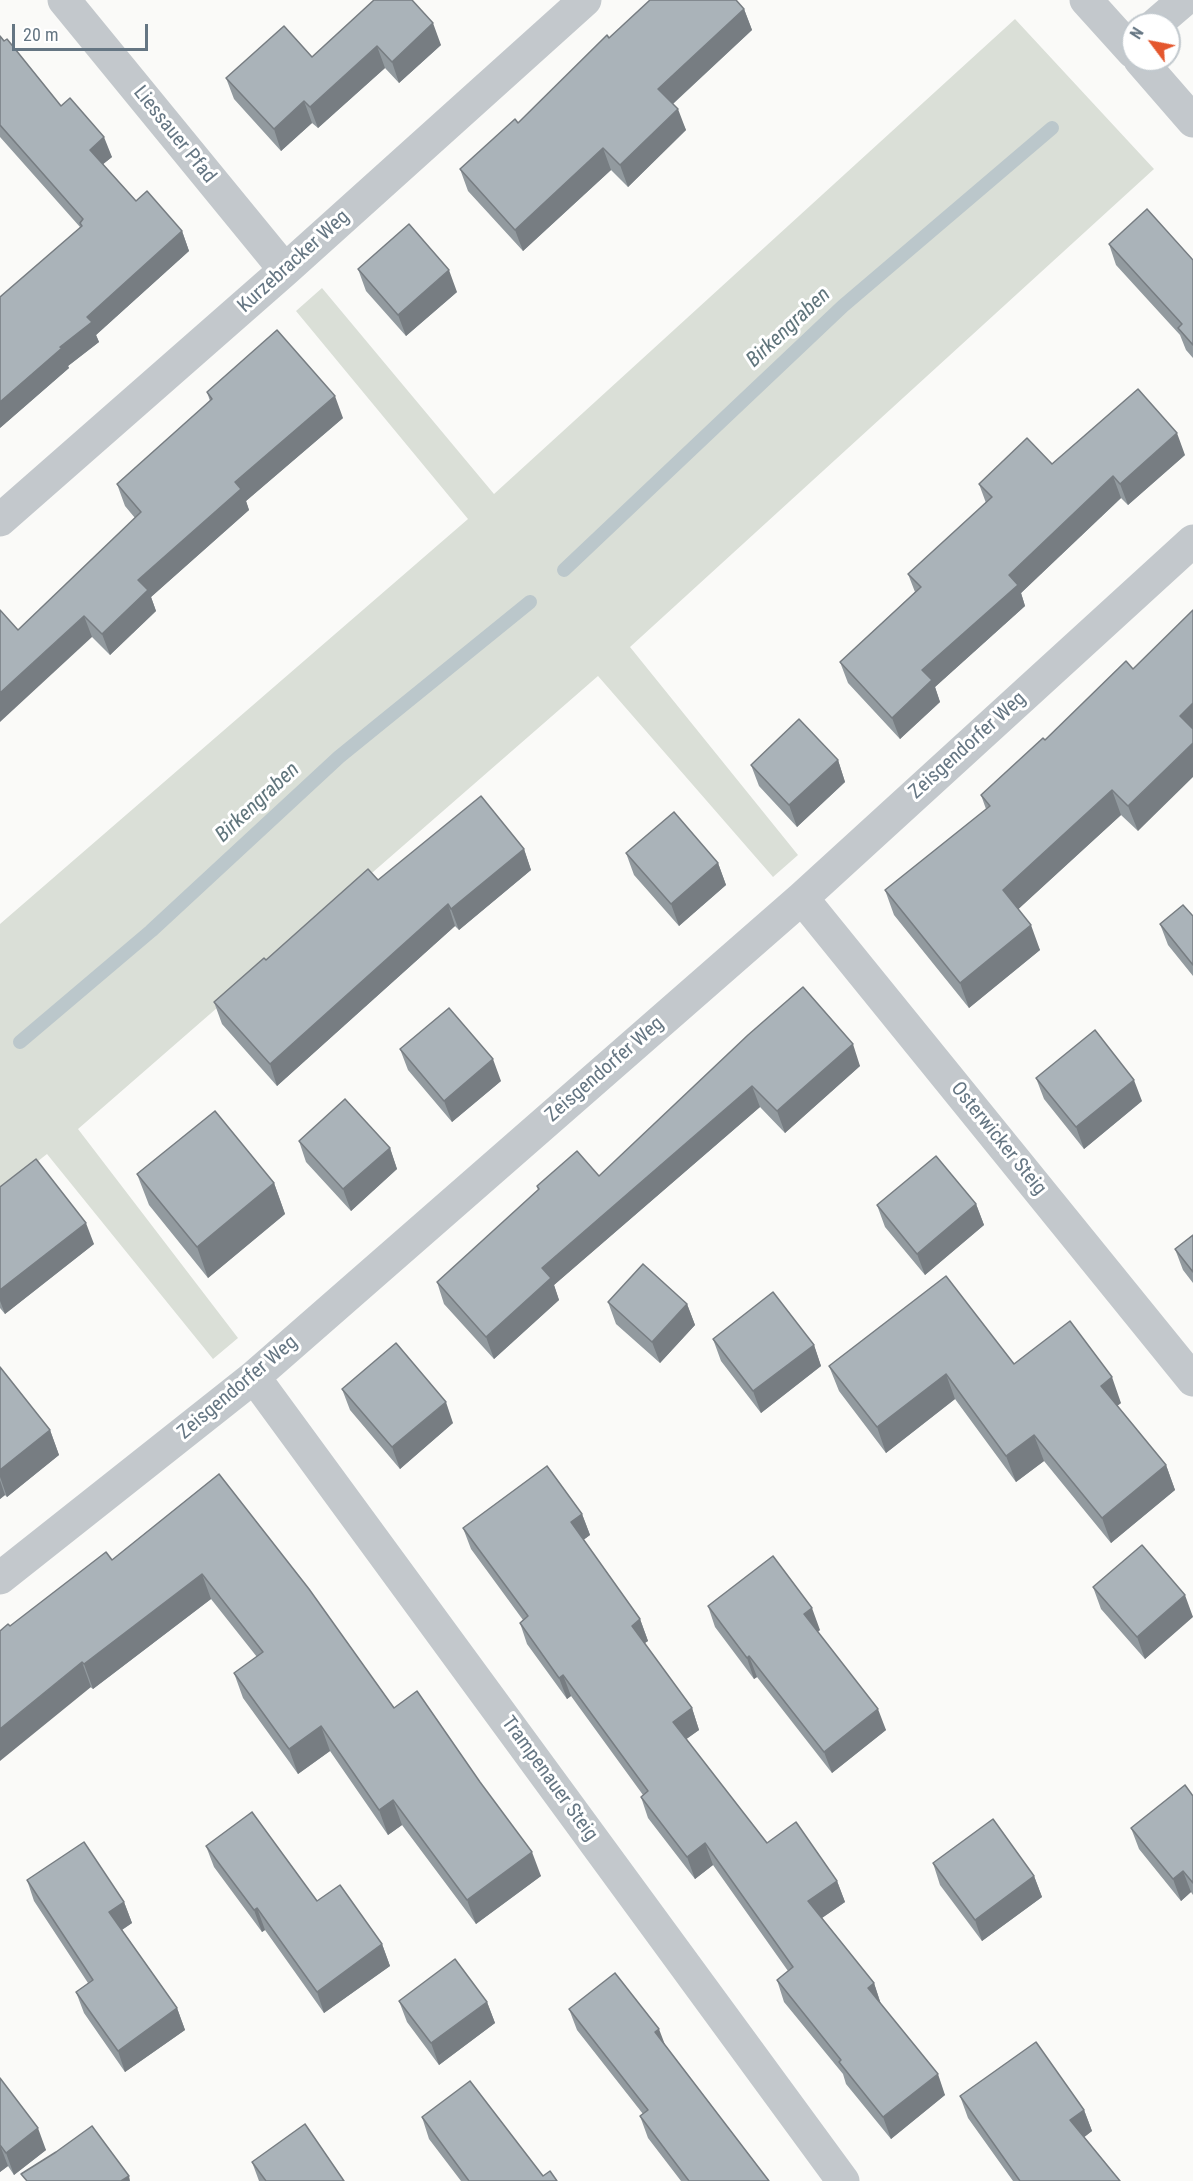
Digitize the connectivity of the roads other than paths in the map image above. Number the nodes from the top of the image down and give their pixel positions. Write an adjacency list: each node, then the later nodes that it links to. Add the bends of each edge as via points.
1 (64, 0): 9 (street, Liessauer Pfad)
2 (585, 0): 9 (street, Kurzebracker Weg)
3 (1086, 0): 6 (street)
4 (1184, 0): 5 (street)
5 (1170, 12)
6 (1121, 37)
7 (1152, 72): 8 (street)
8 (1193, 121)
9 (285, 270): 10 (street, Kurzebracker Weg)
10 (0, 520)
11 (1193, 541): 12 (street, Zeisgendorfer Weg)
12 (802, 898): 13 (street, Zeisgendorfer Weg); 14 (street, Osterwicker Steig)
13 (254, 1377): 15 (street, Zeisgendorfer Weg); 16 (street, Trampenauer Steig)
14 (1193, 1380)
15 (0, 1578)
16 (843, 2181)

